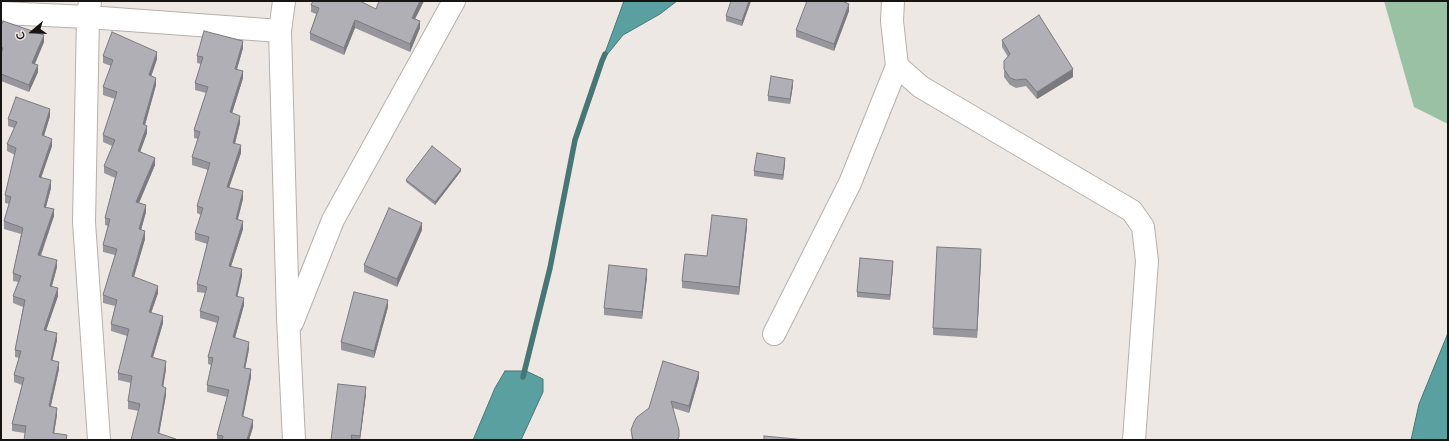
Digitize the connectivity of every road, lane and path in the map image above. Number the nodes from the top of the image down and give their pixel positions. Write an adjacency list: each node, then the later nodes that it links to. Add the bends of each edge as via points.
1 (284, 1): 6 (lane)
2 (454, 1): 8 (lane, via 333,220)
3 (893, 1): 7 (lane)
4 (89, 9): 5 (lane); 6 (lane); 10 (lane, via 84,222)
5 (1, 13)
6 (280, 31): 8 (lane)
7 (896, 66): 9 (lane, via 850,183); 12 (lane, via 921,87 1132,210 1143,227 1147,261)
8 (289, 332): 11 (lane)
9 (774, 334)
10 (99, 440)
11 (294, 440)
12 (1134, 440)

